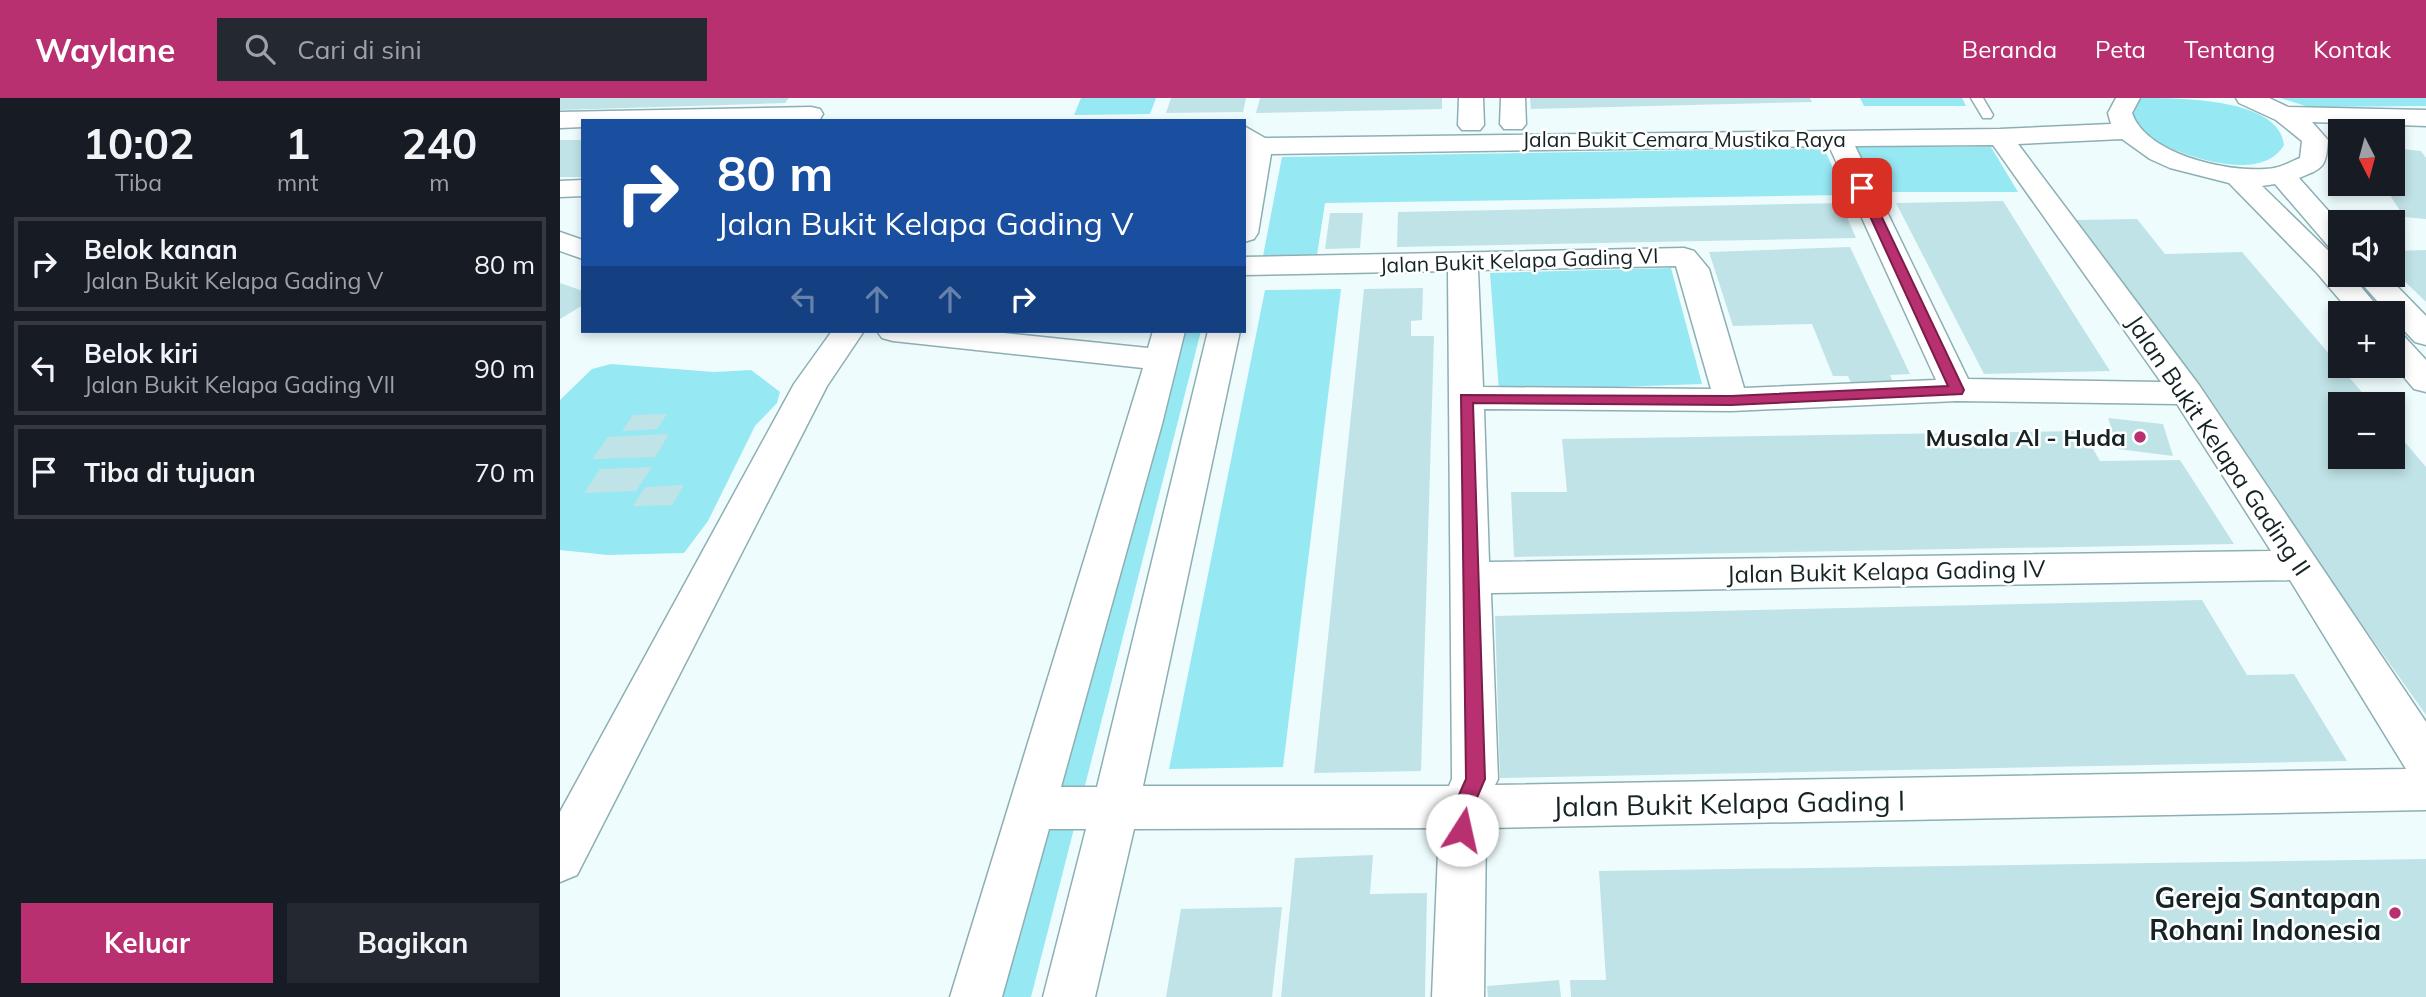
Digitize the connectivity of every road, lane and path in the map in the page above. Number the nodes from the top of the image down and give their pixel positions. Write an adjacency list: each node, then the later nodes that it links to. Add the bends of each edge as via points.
1 (1471, 98): 13 (street)
2 (1513, 98): 12 (street)
3 (2248, 98): 6 (street)
4 (813, 111): 10 (street)
5 (2125, 114): 7 (street, Jalan Bukit Cemara Mustika Raya); 20 (street, via 2152,151 2192,167)
6 (2287, 114): 8 (street); 19 (street)
7 (1988, 117): 14 (street, Jalan Bukit Cemara Mustika Raya); 16 (street, Jalan Bukit Cemara Mustika Raya); 40 (street, Jalan Bukit Kelapa Gading II)
8 (2426, 118)
9 (581, 119): 11 (street)
10 (588, 119)
11 (560, 120)
12 (1513, 124): 13 (street, Jalan Bukit Cemara Mustika Raya); 14 (street, Jalan Bukit Cemara Mustika Raya)
13 (1471, 125): 15 (street, Jalan Bukit Cemara Mustika Raya)
14 (1628, 130): 15 (street, Jalan Bukit Cemara Mustika Raya); 16 (street, Jalan Bukit Cemara Mustika Raya)
15 (1249, 137): 24 (street)
16 (1838, 137): 39 (street)
17 (2405, 138): 18 (street)
18 (2426, 138)
19 (2328, 140): 21 (street, via 2313,162)
20 (2237, 176): 21 (street); 31 (street)
21 (2281, 176): 25 (street)
22 (581, 188): 23 (street)
23 (560, 189)
24 (1246, 195)
25 (2328, 229)
26 (560, 242): 27 (street)
27 (581, 249)
28 (1463, 263): 29 (street, Jalan Bukit Kelapa Gading VI); 41 (street); 42 (street, Jalan Bukit Kelapa Gading VI, via 1684,257 1694,269)
29 (1246, 266)
30 (2380, 287): 35 (street)
31 (2357, 301)
32 (847, 333): 50 (street, via 811,384)
33 (932, 333): 36 (street)
34 (1224, 333): 49 (street)
35 (2426, 335)
36 (1166, 345): 48 (street)
37 (2405, 357): 38 (street)
38 (2426, 381)
39 (1957, 390): 40 (street); 42 (street)
40 (2187, 393): 43 (street, Jalan Bukit Kelapa Gading II)
41 (1466, 398): 42 (street); 44 (street)
42 (1731, 400)
43 (2301, 565): 44 (street, Jalan Bukit Kelapa Gading IV); 45 (street, Jalan Bukit Kelapa Gading II)
44 (1470, 578): 47 (street, via 1475,779)
45 (2426, 761)
46 (2426, 789): 47 (street, Jalan Bukit Kelapa Gading I)
47 (1463, 807): 49 (street, Jalan Bukit Kelapa Gading I); 53 (street)
48 (1032, 808): 49 (street, Jalan Bukit Kelapa Gading I); 51 (street)
49 (1115, 809): 52 (street)
50 (560, 859)
51 (976, 997)
52 (1069, 997)
53 (1458, 997)

